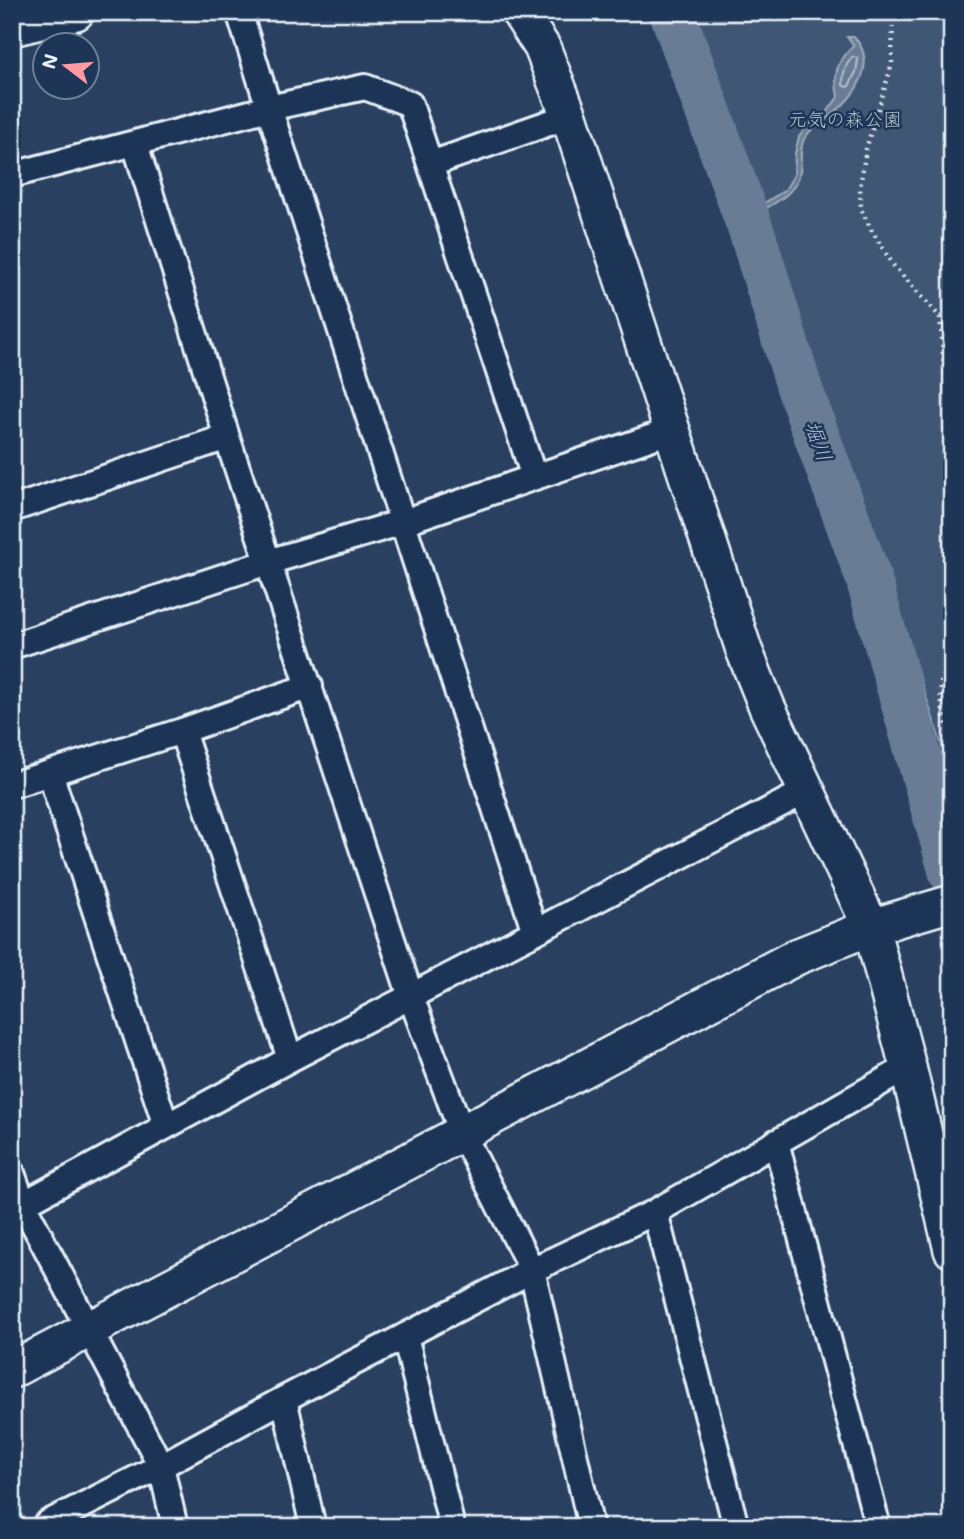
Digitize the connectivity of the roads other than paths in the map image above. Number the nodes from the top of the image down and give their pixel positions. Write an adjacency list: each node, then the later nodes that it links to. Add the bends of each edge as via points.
1 (76, 12): 4 (street)
2 (239, 12): 5 (street)
3 (519, 12): 6 (street, via 542,47)
4 (12, 27)
5 (268, 108): 7 (street); 8 (street, via 365,87 410,104); 14 (street)
6 (569, 116): 8 (street); 10 (street)
7 (135, 144): 9 (street); 11 (street)
8 (431, 163): 12 (street)
9 (12, 175)
10 (673, 430): 12 (street); 21 (street, via 744,650)
11 (227, 437): 13 (street); 15 (street)
12 (534, 477): 14 (street)
13 (12, 509)
14 (403, 522): 15 (street); 24 (street)
15 (268, 562): 16 (street); 17 (street)
16 (12, 646)
17 (310, 686): 18 (street); 25 (street)
18 (181, 731): 19 (street); 26 (street)
19 (50, 773): 20 (street); 28 (street)
20 (12, 785)
21 (806, 791): 23 (street); 24 (street)
22 (940, 907): 23 (street)
23 (871, 927): 27 (street); 29 (street, via 796,957)
24 (535, 932): 25 (street)
25 (411, 997): 26 (street); 29 (street)
26 (290, 1059): 28 (street)
27 (908, 1067): 30 (street); 34 (street)
28 (166, 1126): 32 (street)
29 (461, 1133): 35 (street); 36 (street)
30 (776, 1142): 33 (street); 47 (street)
31 (12, 1173): 32 (street)
32 (23, 1204): 36 (street)
33 (655, 1212): 35 (street); 46 (street)
34 (952, 1250)
35 (532, 1270): 37 (street); 45 (street)
36 (88, 1329): 38 (street); 40 (street)
37 (405, 1336): 39 (street); 44 (street)
38 (12, 1370)
39 (284, 1399): 40 (street); 43 (street)
40 (161, 1466): 41 (street); 42 (street)
41 (44, 1527)
42 (175, 1527)
43 (313, 1527)
44 (452, 1527)
45 (591, 1527)
46 (736, 1527)
47 (878, 1527)

